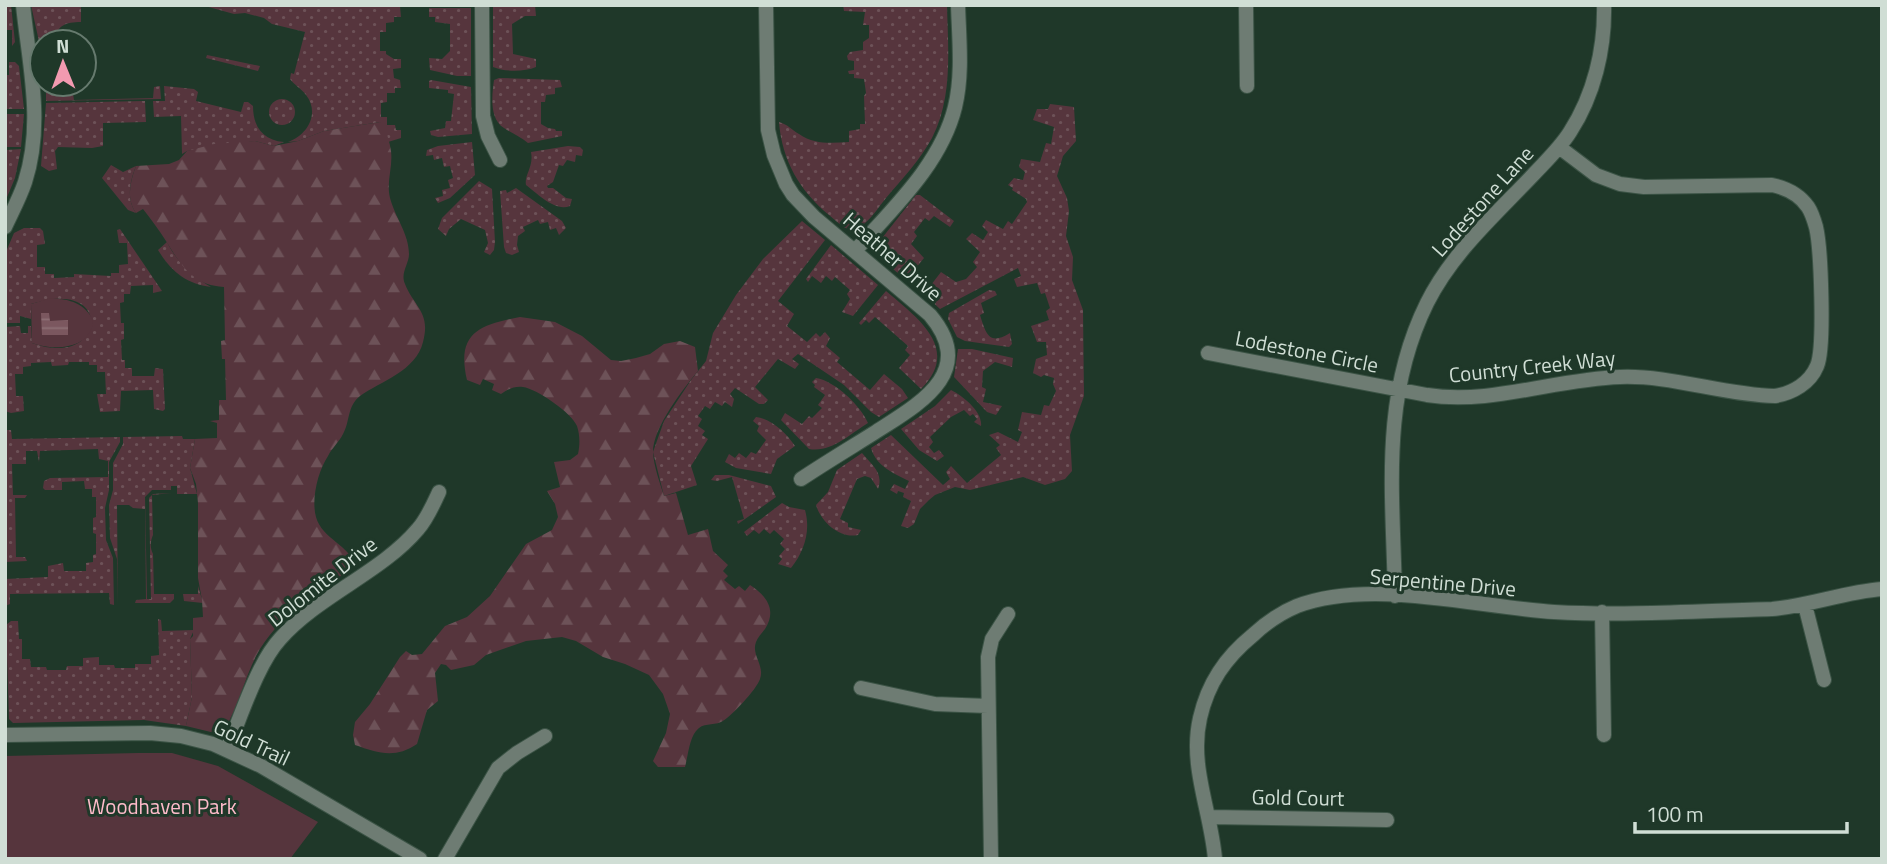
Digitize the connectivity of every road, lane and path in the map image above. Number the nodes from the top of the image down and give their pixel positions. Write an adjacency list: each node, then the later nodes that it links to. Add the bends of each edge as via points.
1 (23, 5): 10 (street, via 36,121 25,183)
2 (482, 5): 9 (street, via 483,116)
3 (766, 5): 11 (street, Heather Drive, via 768,130 780,171 803,206)
4 (958, 5): 11 (street, via 958,86 943,139 921,174)
5 (1246, 5): 7 (street)
6 (1604, 5): 8 (street, Lodestone Lane, via 1595,78 1581,112)
7 (1247, 86)
8 (1559, 146): 13 (street, Lodestone Lane, via 1452,262 1419,321); 13 (street, Country Creek Way, via 1597,175 1620,184 1772,185 1800,198 1812,215 1817,235 1821,347 1813,373 1791,391 1775,396 1631,377 1582,379 1460,399)
9 (500, 160)
10 (5, 227)
11 (855, 251): 14 (street, Heather Drive, via 933,318 946,344 946,366 928,397)
12 (1208, 353): 13 (street, Lodestone Circle)
13 (1398, 390): 17 (street, Lodestone Lane, via 1392,437)
14 (801, 479)
15 (439, 492): 27 (street, Dolomite Drive, via 415,532 292,626 276,644)
16 (1882, 589): 18 (street, Serpentine Drive)
17 (1395, 596): 19 (street, Serpentine Drive); 28 (street, Serpentine Drive, via 1335,597 1296,607 1270,620 1226,660 1204,702 1197,737 1198,774)
18 (1805, 605): 19 (street, Serpentine Drive); 21 (street)
19 (1602, 612): 25 (street)
20 (1008, 614): 23 (street, via 989,648)
21 (1824, 680)
22 (861, 688): 23 (street, via 934,704)
23 (988, 706): 32 (street)
24 (5, 735): 27 (street, Gold Trail, via 165,734)
25 (1604, 735)
26 (545, 736): 31 (street, via 498,768)
27 (228, 749): 30 (street, Gold Trail)
28 (1209, 817): 29 (street, Gold Court); 33 (street, Serpentine Drive)
29 (1387, 820)
30 (420, 859)
31 (445, 859)
32 (991, 859)
33 (1214, 859)

